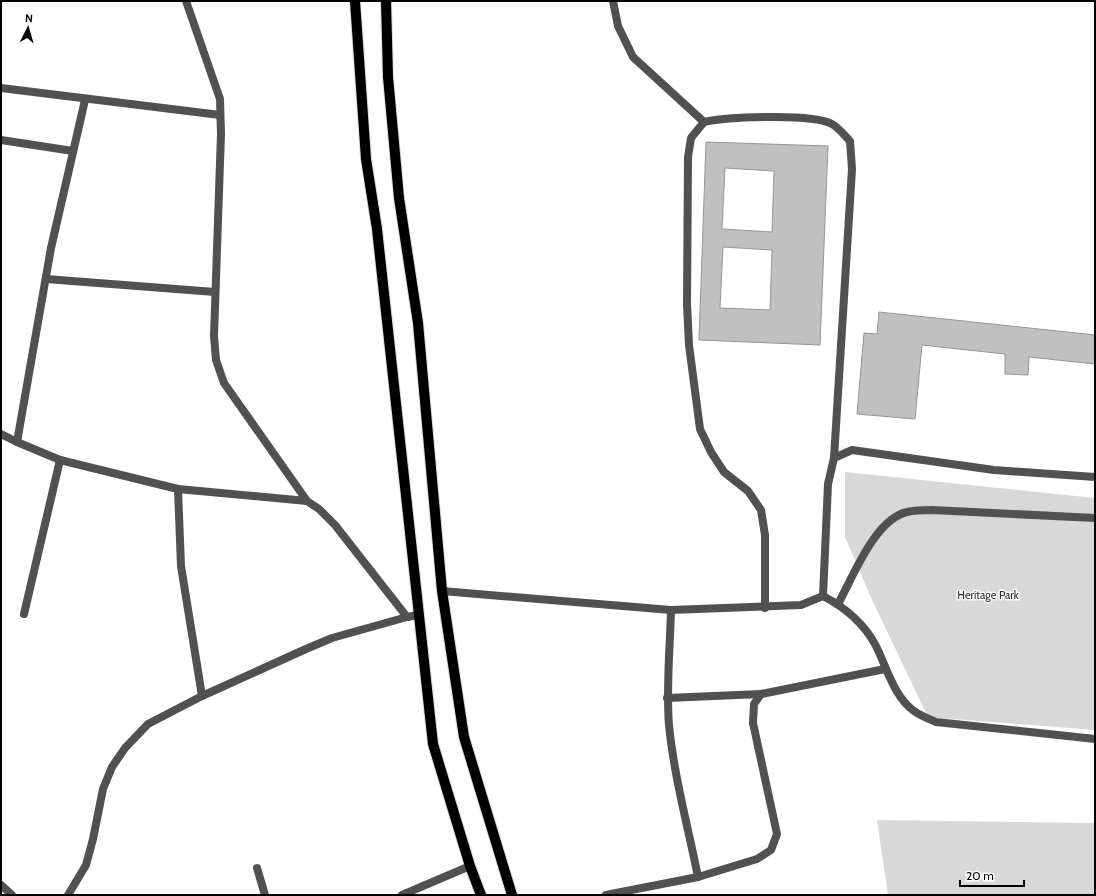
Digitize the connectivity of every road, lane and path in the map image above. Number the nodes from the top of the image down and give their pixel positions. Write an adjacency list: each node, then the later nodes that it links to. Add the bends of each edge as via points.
1 (186, 1): 7 (street, via 220,99)
2 (355, 1): 27 (main road, via 366,158 378,229)
3 (386, 1): 21 (main road, via 388,77 399,198 418,323)
4 (614, 1): 8 (street, via 618,26 633,57)
5 (1, 88): 6 (street)
6 (85, 100): 7 (street); 10 (street)
7 (220, 115): 12 (street)
8 (704, 122): 15 (street, via 722,118 808,118 832,124 850,141 852,169); 24 (street, via 691,138 688,157 687,304 694,391 700,429 711,452 724,472 748,491 762,510 765,535)
9 (1, 140): 10 (street)
10 (73, 151): 11 (street)
11 (46, 279): 12 (street); 14 (street)
12 (215, 292): 19 (street, via 216,360 224,383)
13 (1, 434): 14 (street)
14 (17, 442): 16 (street)
15 (834, 458): 17 (street, via 852,450 994,470); 22 (street, via 828,484)
16 (60, 460): 18 (street); 26 (street)
17 (1095, 476)
18 (178, 489): 19 (street); 31 (street, via 182,566)
19 (307, 501): 28 (street, via 335,525)
20 (1095, 518): 23 (street, via 932,510 906,512 888,522 874,537)
21 (442, 591): 25 (street); 43 (main road, via 464,737)
22 (823, 596): 23 (street); 24 (street, via 801,605)
23 (838, 604): 29 (street, via 861,623 876,646)
24 (765, 608): 25 (street)
25 (671, 610): 32 (street)
26 (24, 614)
27 (418, 615): 28 (street); 34 (main road, via 433,744)
28 (407, 617): 31 (street, via 332,638)
29 (885, 669): 30 (street); 33 (street, via 913,711 936,722)
30 (761, 694): 32 (street); 36 (street, via 754,704 753,722 777,834 771,850 757,859)
31 (202, 696): 39 (street, via 148,724 125,748 112,767 103,790 86,864)
32 (667, 698): 36 (street, via 673,758)
33 (1095, 739)
34 (470, 866): 41 (street); 42 (main road)
35 (257, 868): 40 (street)
36 (698, 877): 44 (street)
37 (1, 885): 38 (street)
38 (12, 895)
39 (68, 895)
40 (265, 895)
41 (402, 895)
42 (481, 895)
43 (512, 895)
44 (606, 895)

